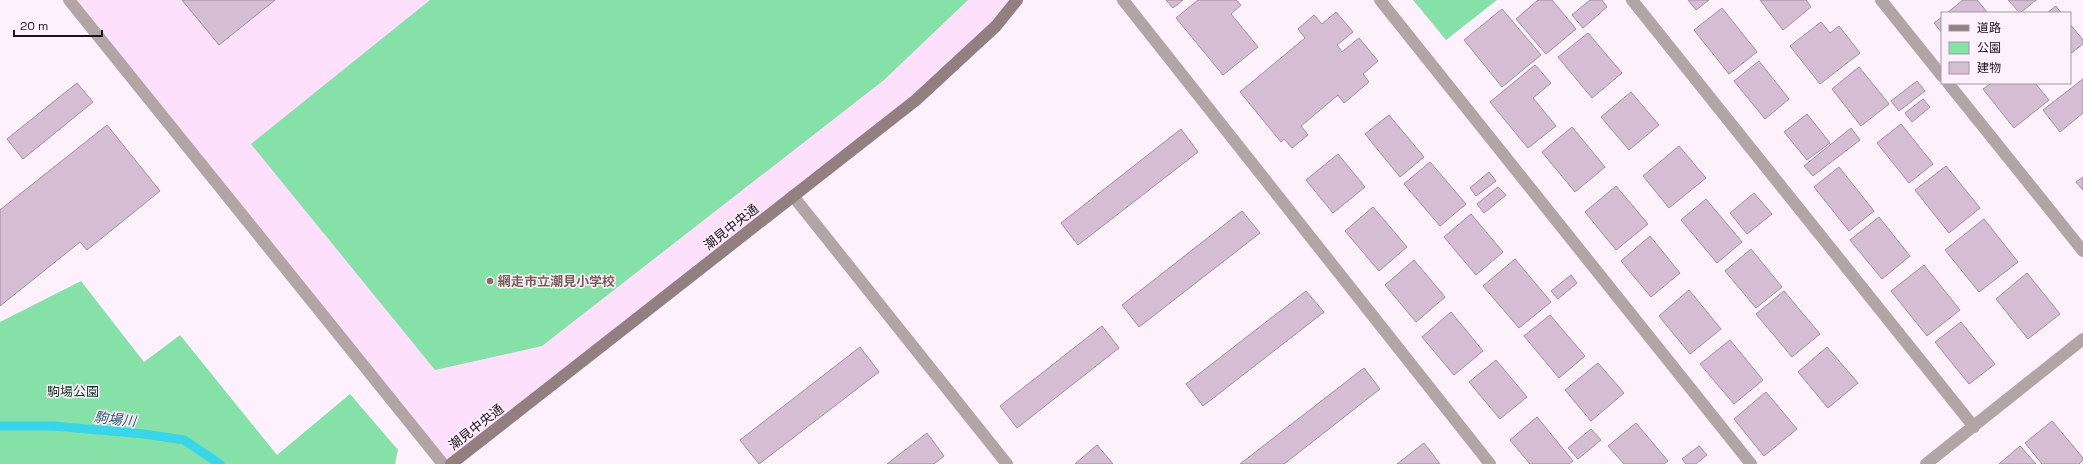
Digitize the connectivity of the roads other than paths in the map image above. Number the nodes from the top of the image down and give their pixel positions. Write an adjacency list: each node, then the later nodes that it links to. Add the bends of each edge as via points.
1 (69, 0): 13 (street)
2 (1017, 0): 9 (street, 潮見中央通, via 996,26 916,100)
3 (1123, 0): 16 (street)
4 (1380, 0): 17 (street)
5 (1632, 0): 12 (street)
6 (1882, 0): 7 (street)
7 (1941, 75)
8 (1949, 84): 10 (street)
9 (793, 196): 14 (street, 潮見中央通); 15 (street)
10 (2083, 251)
11 (2083, 339): 12 (street)
12 (1974, 427): 18 (street)
13 (443, 464)
14 (451, 464)
15 (1007, 464)
16 (1490, 464)
17 (1751, 464)
18 (1926, 464)

